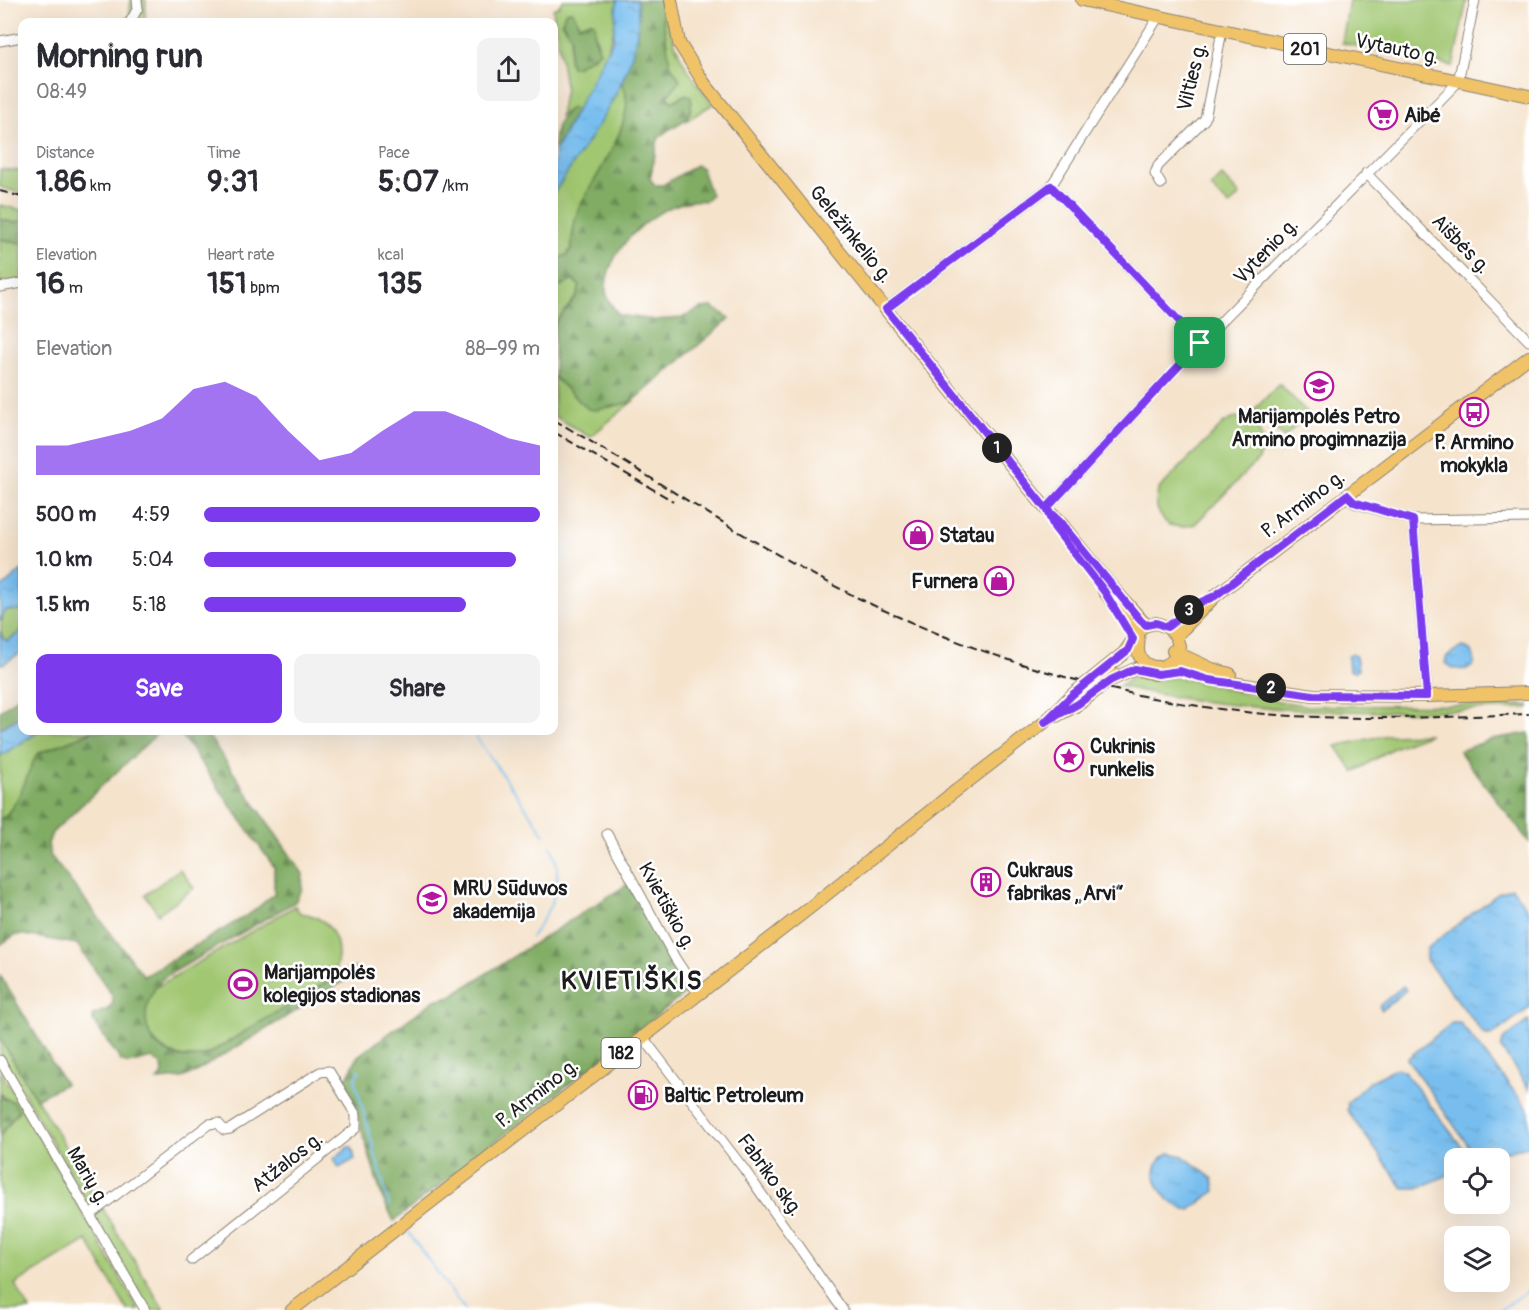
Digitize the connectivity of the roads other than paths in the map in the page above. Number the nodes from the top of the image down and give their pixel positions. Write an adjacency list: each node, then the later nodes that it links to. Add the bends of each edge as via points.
1 (137, 0): 6 (street)
2 (671, 0): 17 (main road, Geležinkelio g., via 676,33 691,67)
3 (1082, 0): 5 (main road, Vytauto g. / 201)
4 (1475, 0): 10 (street)
5 (1159, 16): 7 (main road, Vytauto g. / 201); 14 (street)
6 (133, 18)
7 (1222, 31): 10 (main road, Vytauto g. / 201); 13 (street, Vilties g., via 1205,119 1158,166 1155,174)
8 (18, 38): 9 (street)
9 (0, 41)
10 (1458, 82): 11 (main road, Vytauto g. / 201); 12 (street, Vytenio g.)
11 (1529, 96)
12 (1366, 173): 18 (street, Aišbės g.); 19 (street, Vytenio g.)
13 (1161, 184)
14 (1051, 186): 17 (street); 19 (street)
15 (18, 284): 16 (street)
16 (0, 287)
17 (886, 309): 22 (main road, Geležinkelio g.)
18 (1529, 341)
19 (1200, 343): 22 (street, Vytenio g.)
20 (1529, 357): 21 (main road, P. Armino g.)
21 (1347, 495): 24 (street, via 1354,502); 26 (main road, P. Armino g., via 1215,596 1199,603)
22 (1046, 509): 25 (main road, Geležinkelio g., via 1054,527); 25 (main road, Geležinkelio g., via 1111,586)
23 (1529, 518): 24 (street)
24 (1413, 520): 30 (street)
25 (1140, 641): 26 (main road, P. Armino g., via 1150,631); 26 (main road, via 1158,668); 27 (main road, P. Armino g.); 27 (main road, P. Armino g. / 182, via 1127,666)
26 (1172, 643): 28 (main road); 28 (main road)
27 (1107, 675): 28 (main road, via 1139,669 1158,674 1180,671 1209,680); 32 (main road, P. Armino g. / 182, via 1078,704 1045,722)
28 (1227, 678): 30 (main road, via 1313,695)
29 (1529, 693): 30 (main road)
30 (1427, 696)
31 (607, 834): 32 (street, Kvietiškio g.)
32 (698, 993): 33 (main road, P. Armino g. / 182)
33 (642, 1036): 38 (main road, P. Armino g. / 182); 39 (street, Fabriko skg., via 744,1169)
34 (0, 1060): 35 (street, Marių g.)
35 (90, 1215): 36 (street, Atžalos g., via 209,1124 218,1123 224,1130 230,1129 320,1072 329,1071 356,1115 356,1128); 37 (street, Marių g.)
36 (191, 1260)
37 (145, 1310)
38 (292, 1310)
39 (843, 1310)

